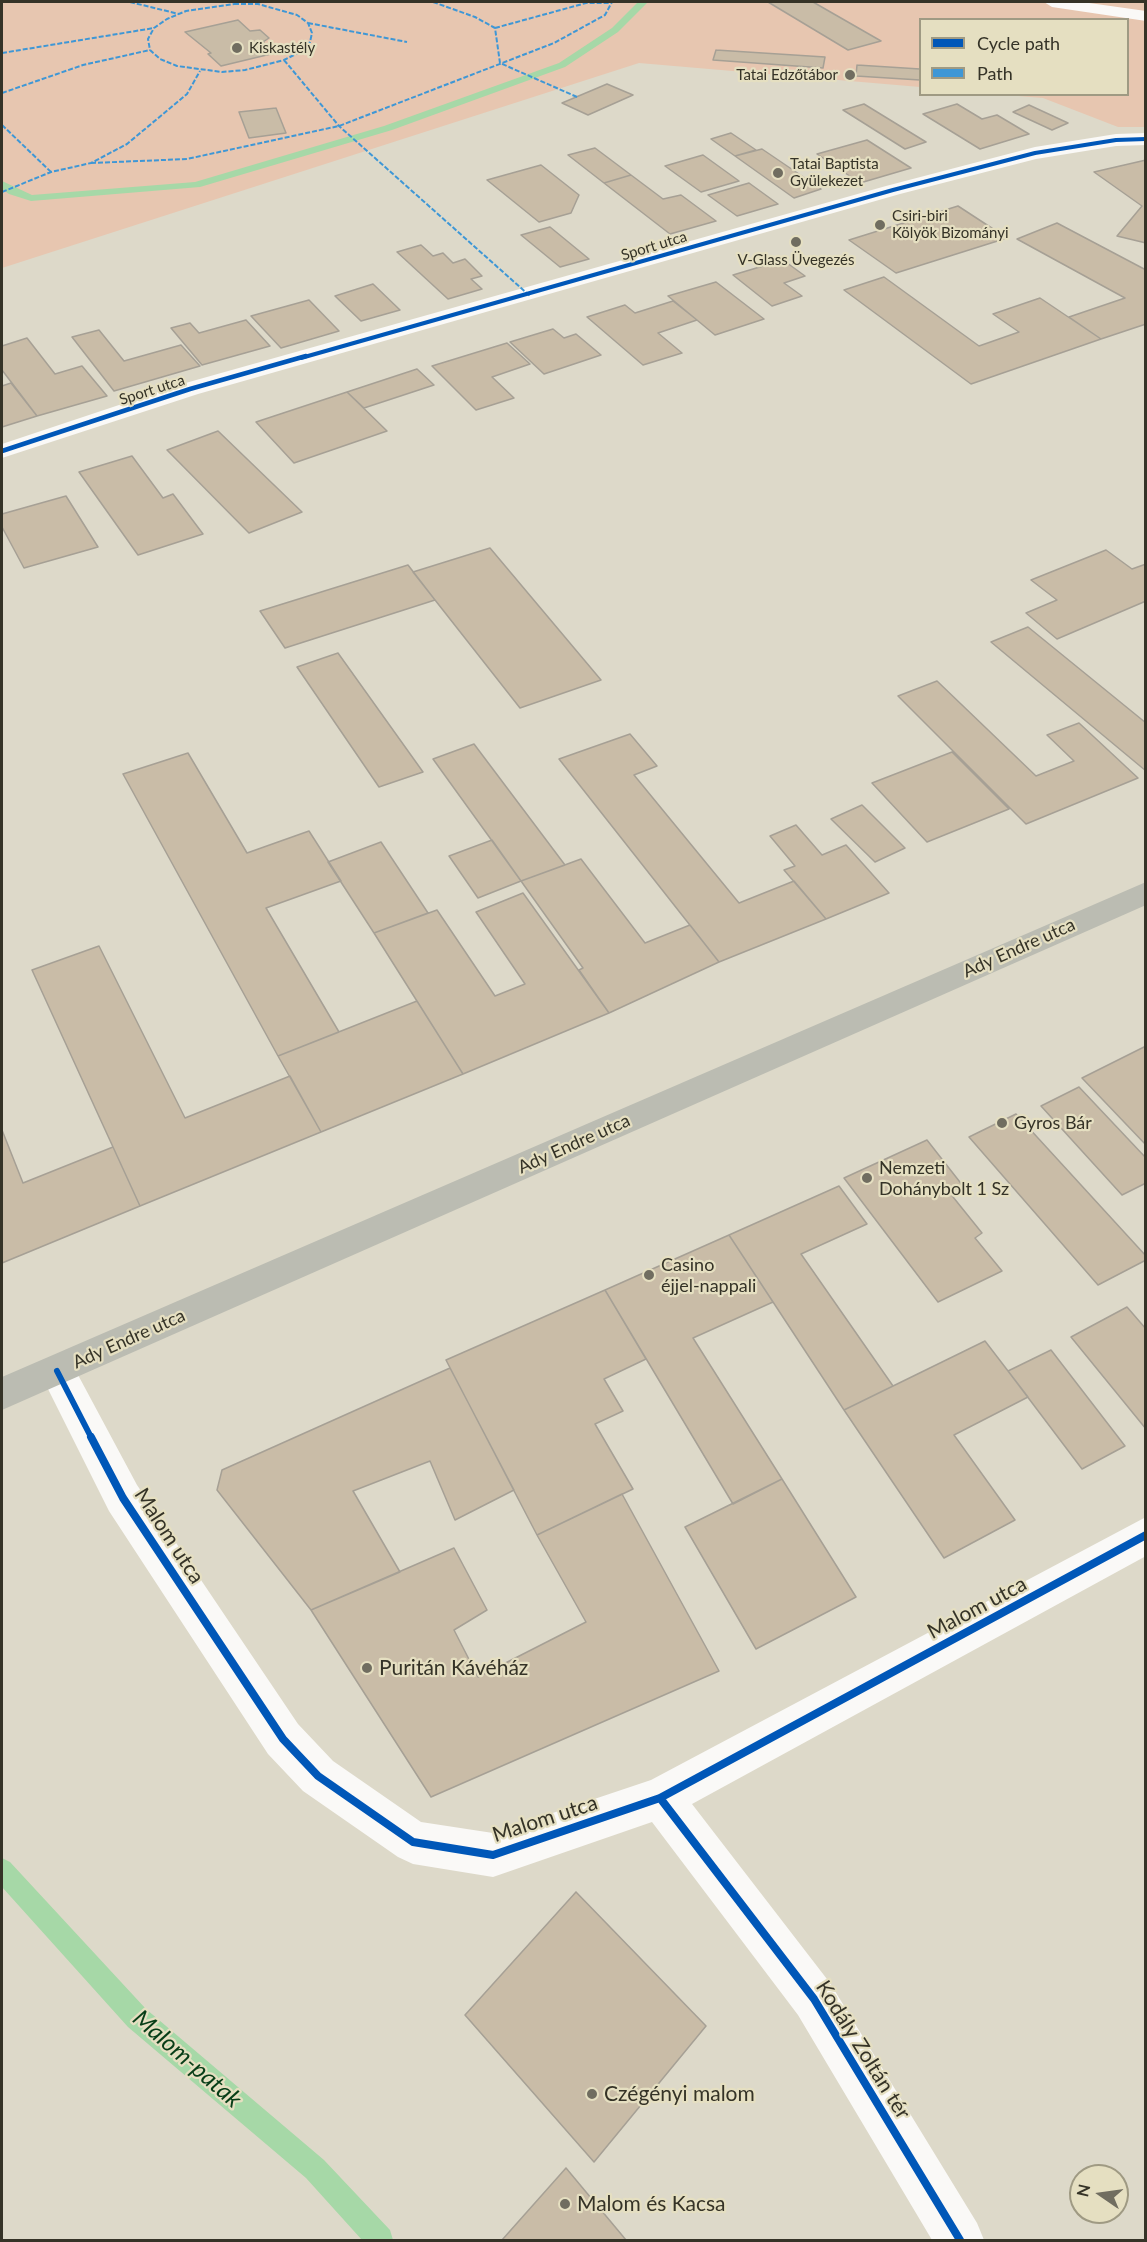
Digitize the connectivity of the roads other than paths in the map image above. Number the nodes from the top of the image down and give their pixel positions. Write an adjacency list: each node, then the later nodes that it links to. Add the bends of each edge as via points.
1 (1052, 2): 2 (street)
2 (1146, 16)
3 (1146, 140): 4 (street, Sport utca, via 1116,140 1035,153 904,188 190,389)
4 (2, 451)
5 (1146, 892): 6 (main road, Ady Endre utca)
6 (57, 1371): 7 (main road, Ady Endre utca); 9 (street, Malom utca, via 123,1498 284,1739 318,1776 413,1842 493,1855)
7 (2, 1394)
8 (1146, 1535): 9 (street, Malom utca)
9 (660, 1798): 10 (street, Kodály Zoltán tér, via 814,1999)
10 (960, 2241)

